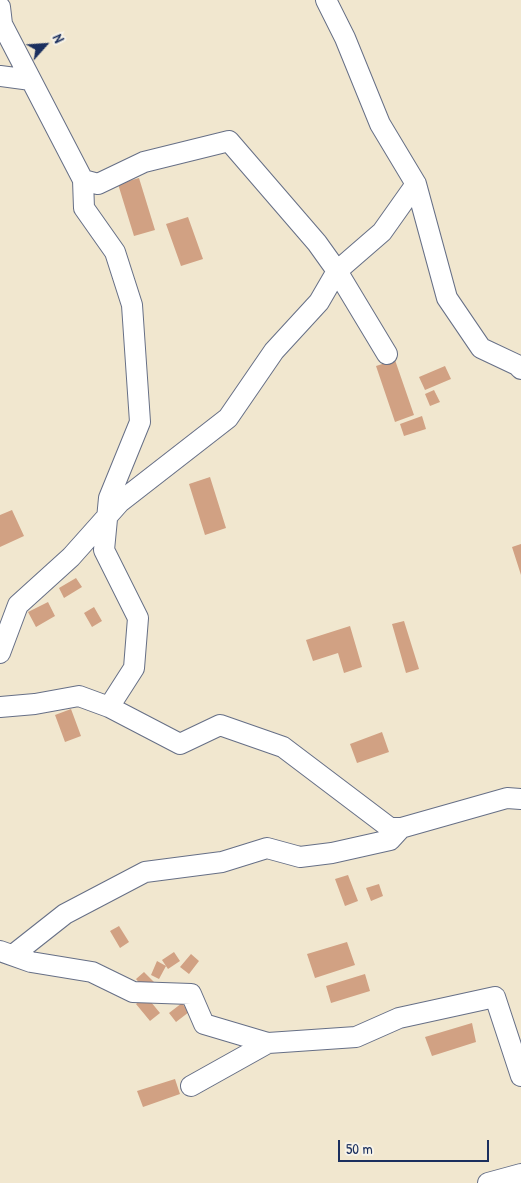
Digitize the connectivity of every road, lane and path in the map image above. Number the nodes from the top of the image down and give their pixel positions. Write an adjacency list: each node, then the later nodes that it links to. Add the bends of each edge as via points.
1 (326, 0): 6 (street, via 380,124)
2 (0, 7): 4 (street, via 2,24)
3 (0, 76): 4 (street)
4 (31, 80): 5 (street)
5 (83, 180): 7 (street, via 98,184 144,162 229,141); 10 (street, via 84,208 115,252 132,305 137,373 140,422 109,498)
6 (416, 184): 7 (street, via 382,232); 9 (street, via 447,298 482,348 517,364)
7 (337, 271): 8 (street); 10 (street, via 319,302 274,351 228,418 120,502)
8 (386, 354)
9 (521, 369)
10 (107, 517): 11 (street, via 71,557 18,606); 13 (street, via 104,550 138,618 134,668)
11 (0, 653)
12 (0, 707): 13 (street, via 78,696)
13 (110, 707): 15 (street, via 180,744 220,725 283,747 390,828)
14 (521, 799): 15 (street, via 507,798)
15 (402, 828): 16 (street, via 390,840 332,853 300,857 267,848 222,862 145,872 65,914)
16 (6, 953): 17 (street, via 31,962 92,972 133,992 191,994 204,1024)
17 (268, 1042): 18 (street, via 356,1037 398,1018 494,997); 19 (street)
18 (521, 1076)
19 (191, 1086)
20 (521, 1174): 21 (street)
21 (488, 1183)

